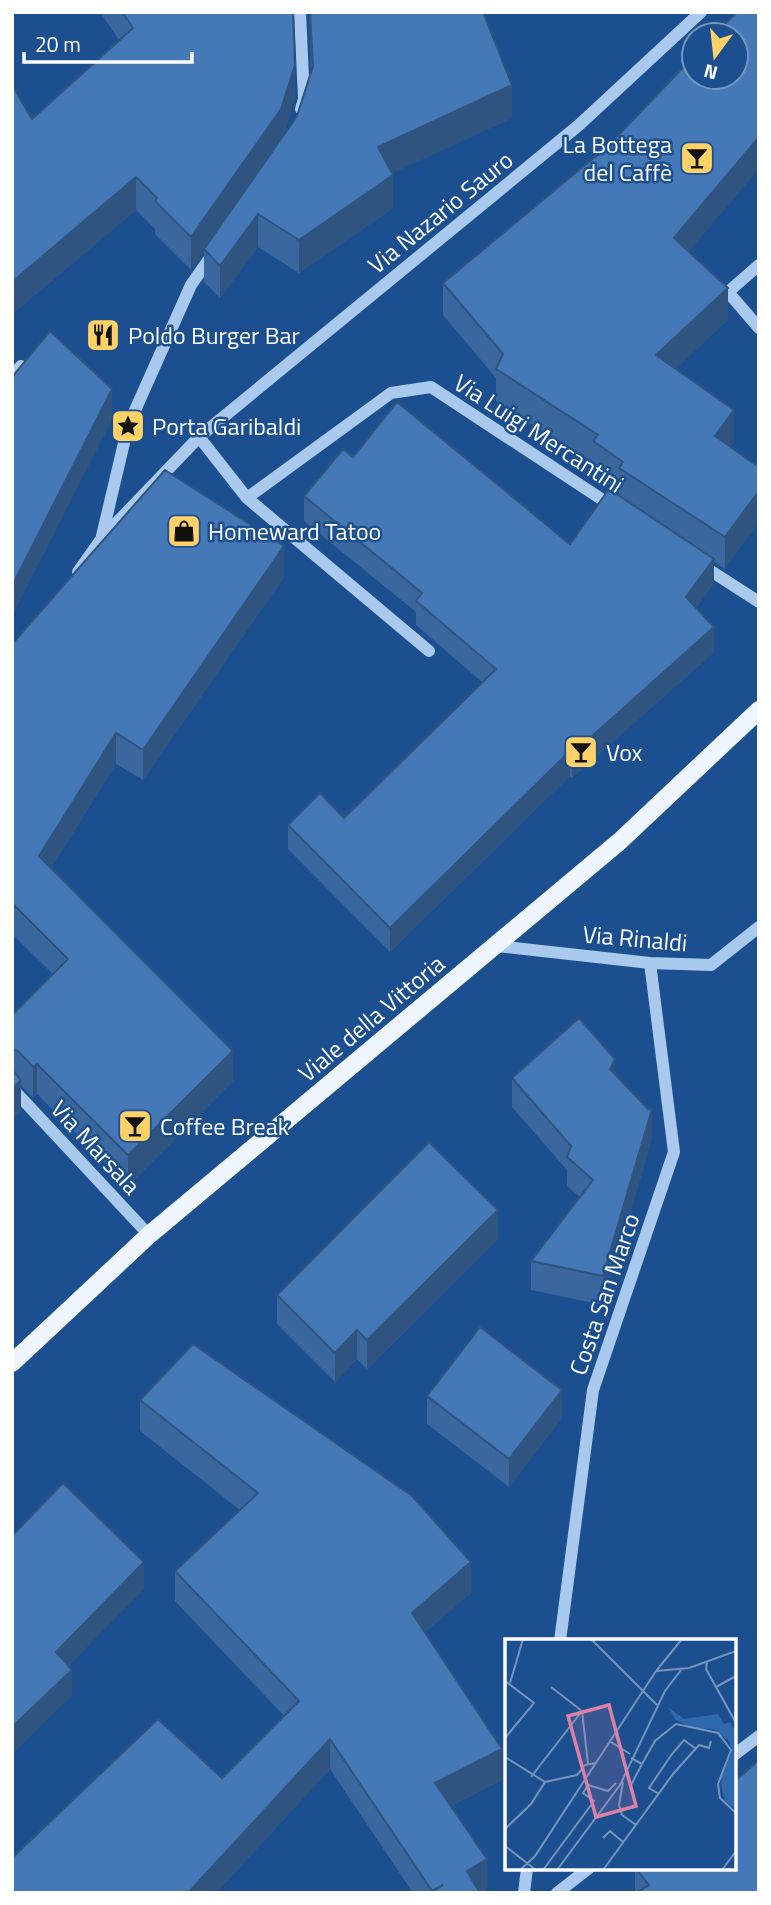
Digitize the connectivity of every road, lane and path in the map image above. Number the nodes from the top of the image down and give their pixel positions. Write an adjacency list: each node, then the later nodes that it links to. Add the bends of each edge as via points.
1 (300, 12): 3 (street, via 304,99)
2 (701, 12): 7 (street, Via Nazario Sauro, via 579,125)
3 (297, 122)
4 (221, 242): 10 (street, via 191,285 128,426)
5 (759, 265): 6 (street, via 728,292)
6 (759, 328)
7 (199, 437): 8 (street); 10 (street, Via Nazario Sauro)
8 (247, 498): 9 (street, Via Luigi Mercantini, via 391,393 431,387); 14 (street)
9 (630, 518)
10 (102, 538): 12 (street, Via Nazario Sauro)
11 (688, 556): 13 (street)
12 (69, 583)
13 (759, 602)
14 (429, 651)
15 (759, 710): 17 (main road, Viale della Vittoria, via 620,841)
16 (759, 927): 18 (street, Via Rinaldi, via 711,965)
17 (496, 946): 18 (street, Via Rinaldi); 20 (main road, Viale della Vittoria)
18 (650, 963): 22 (street, Costa San Marco, via 674,1152 593,1390)
19 (12, 1088): 20 (street, Via Marsala)
20 (149, 1235): 21 (main road, Viale della Vittoria)
21 (12, 1363)
22 (560, 1639)
23 (759, 1736): 24 (street)
24 (736, 1753)
25 (527, 1870): 27 (street)
26 (586, 1870): 28 (street)
27 (524, 1893)
28 (557, 1893)

